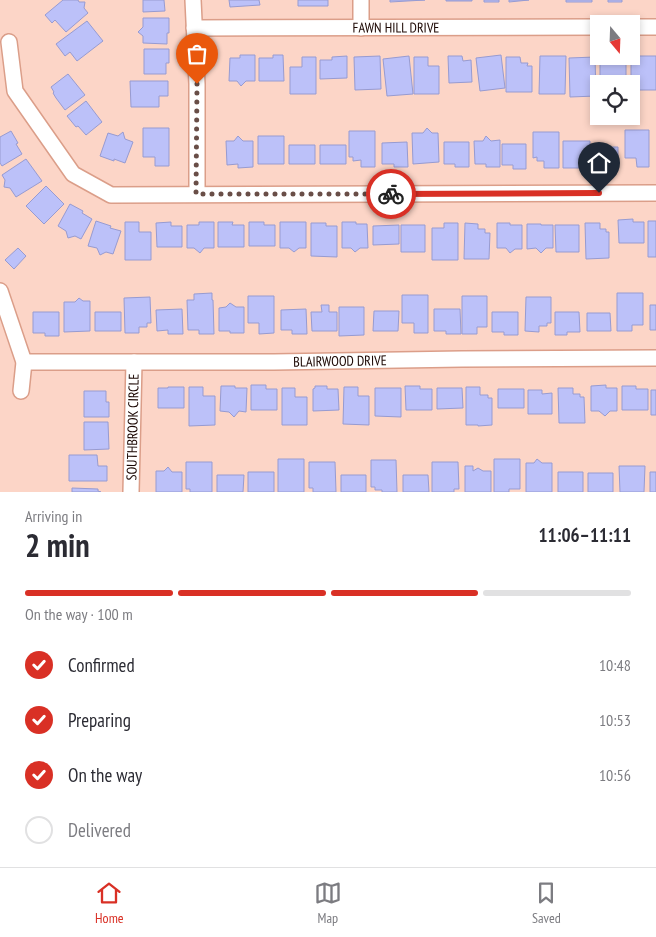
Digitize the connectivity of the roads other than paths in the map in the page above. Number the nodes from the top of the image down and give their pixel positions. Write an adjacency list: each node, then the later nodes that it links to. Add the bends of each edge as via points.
1 (193, 0): 6 (street)
2 (361, 0): 7 (street)
3 (590, 27): 7 (street, FAWN HILL DRIVE)
4 (640, 27): 5 (street)
5 (656, 27)
6 (194, 28): 7 (street, FAWN HILL DRIVE); 10 (street)
7 (361, 28)
8 (9, 42): 10 (street, via 14,92 73,174 111,195)
9 (656, 193): 10 (street)
10 (196, 194)
11 (0, 291): 13 (street)
12 (656, 358): 14 (street, BLAIRWOOD DRIVE)
13 (24, 362): 14 (street, BLAIRWOOD DRIVE); 15 (street)
14 (134, 362): 16 (street, SOUTHBROOK CIRCLE)
15 (21, 391)
16 (131, 492)

